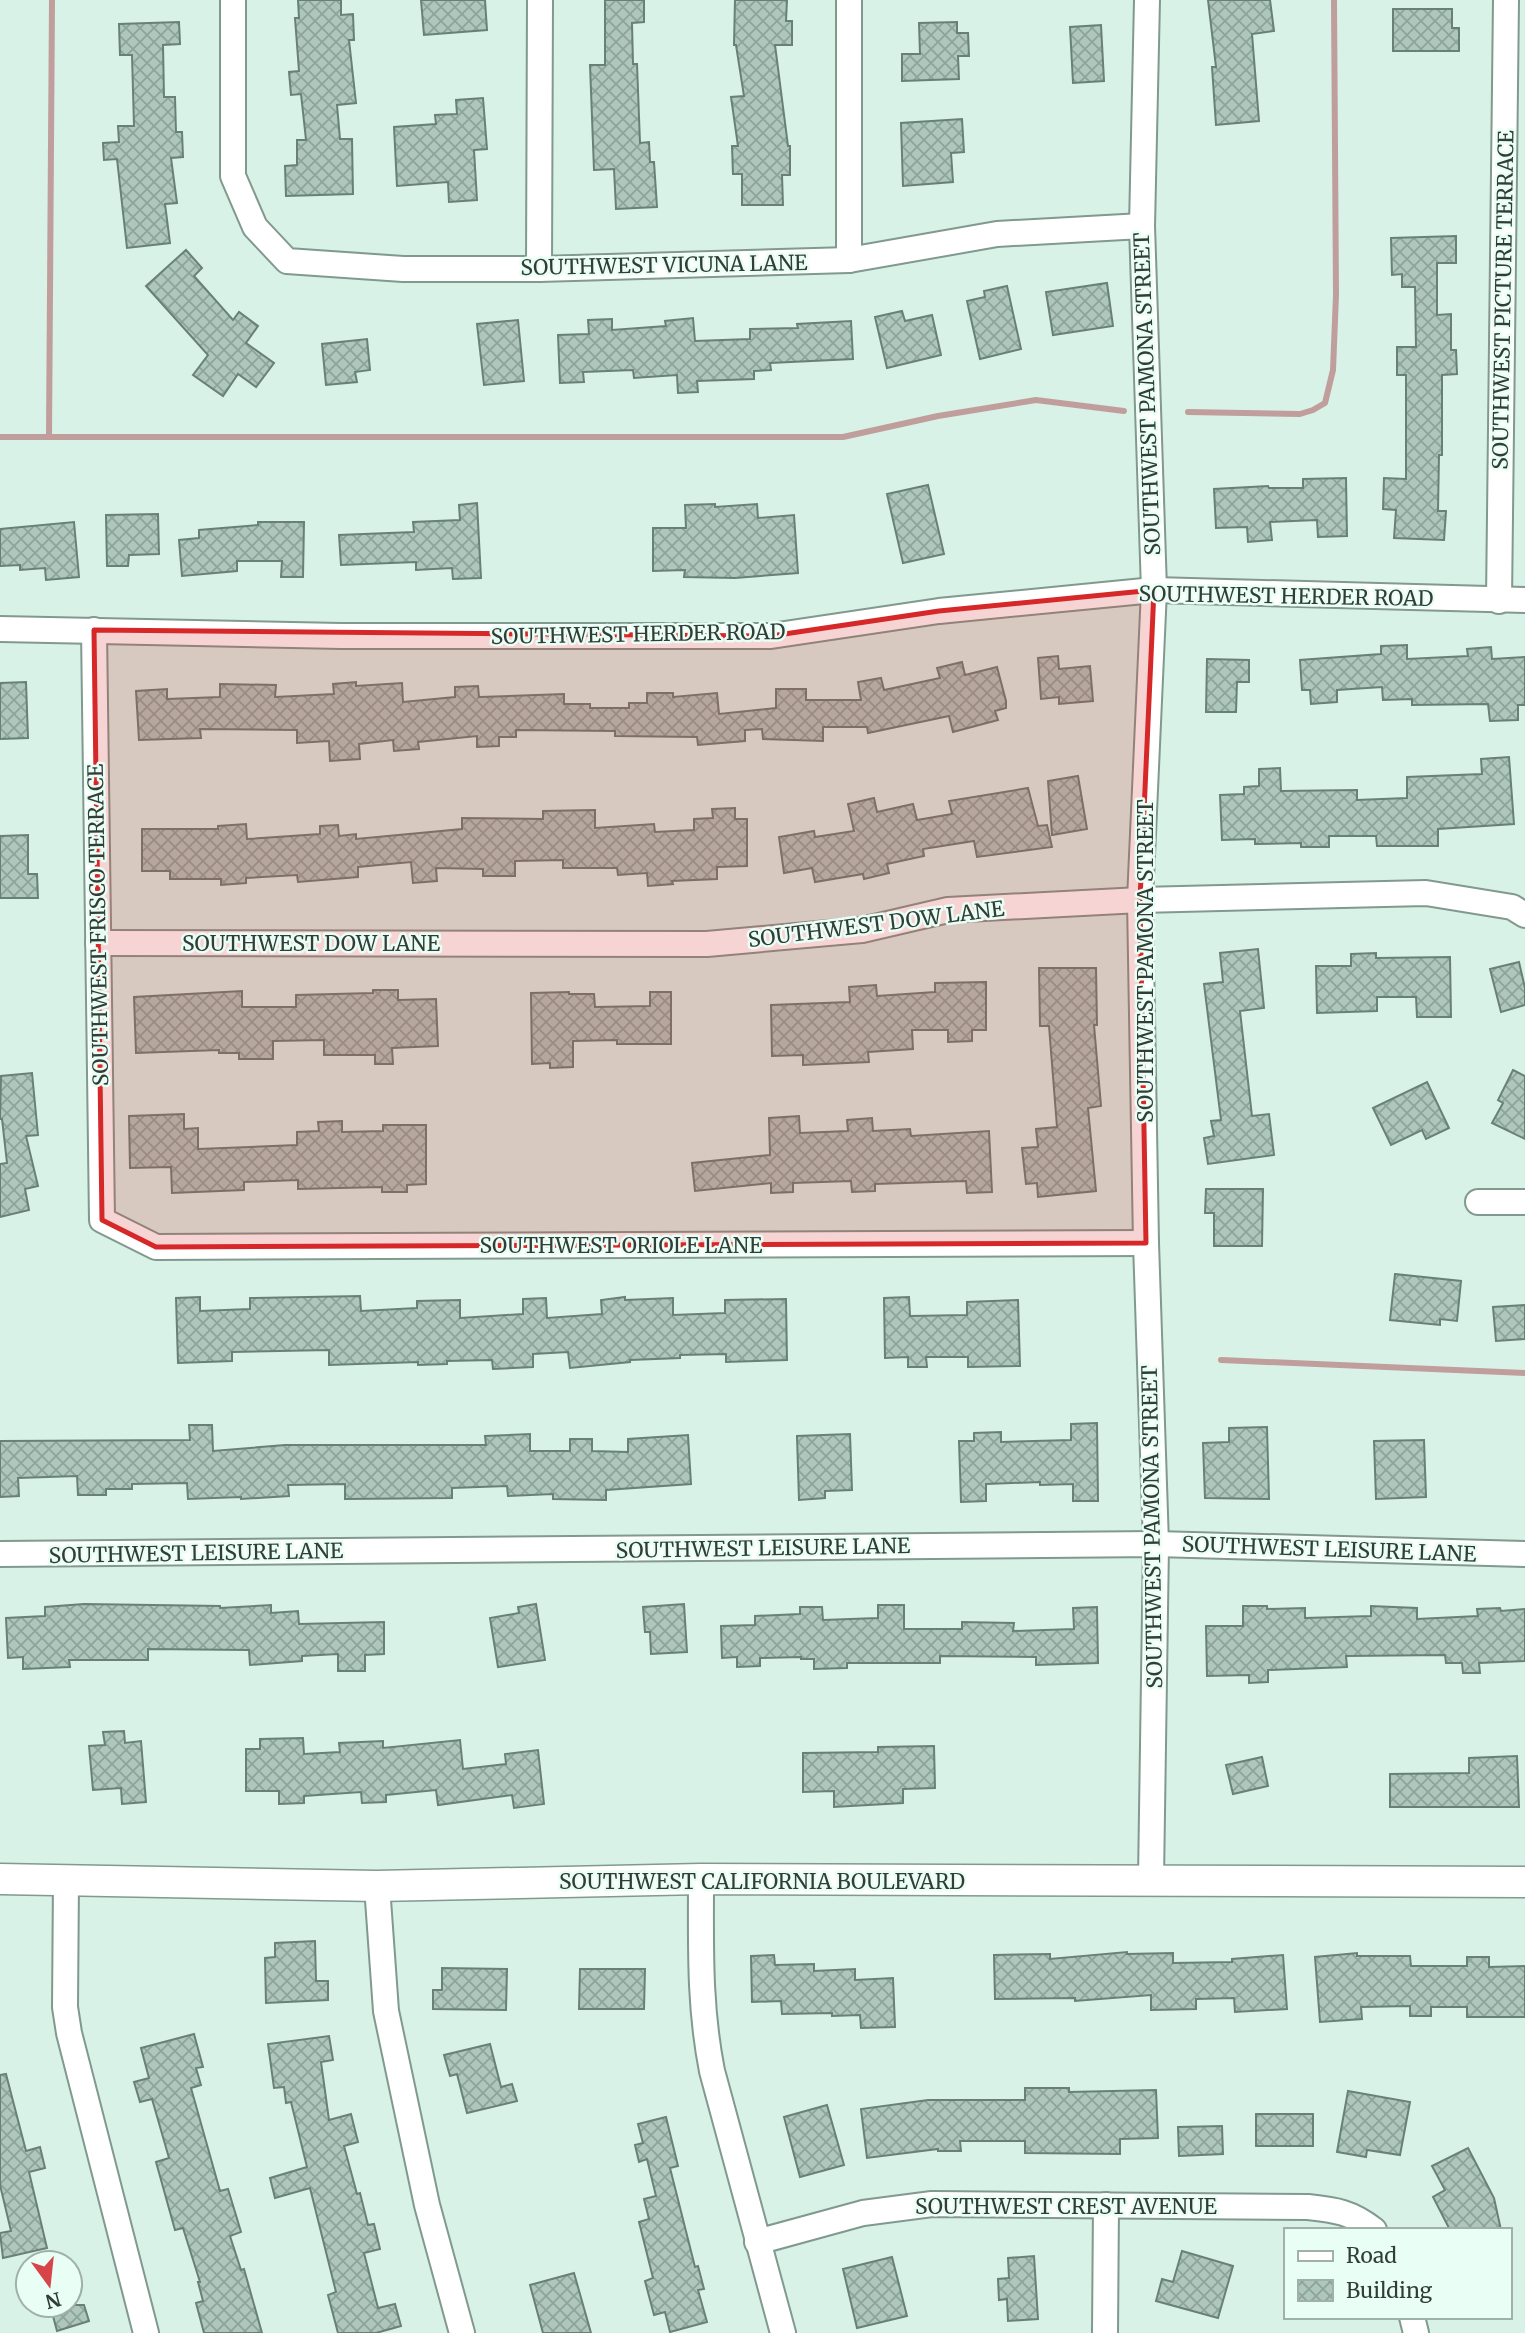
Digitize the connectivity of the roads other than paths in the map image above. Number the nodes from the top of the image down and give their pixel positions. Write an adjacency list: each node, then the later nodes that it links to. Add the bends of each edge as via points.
1 (233, 0): 8 (street, SOUTHWEST VICUNA LANE, via 233,176 254,227 287,261 403,269)
2 (540, 0): 8 (street)
3 (849, 0): 7 (street)
4 (1147, 0): 6 (street, SOUTHWEST PAMONA STREET)
5 (1506, 0): 11 (street, SOUTHWEST PICTURE TERRACE)
6 (1142, 226): 7 (street, SOUTHWEST VICUNA LANE, via 998,234); 9 (street, SOUTHWEST PAMONA STREET)
7 (849, 260): 8 (street, SOUTHWEST VICUNA LANE)
8 (539, 269)
9 (1153, 590): 11 (street, SOUTHWEST HERDER ROAD); 13 (street, SOUTHWEST HERDER ROAD, via 939,611 771,636 341,636); 14 (street, SOUTHWEST PAMONA STREET)
10 (1525, 600): 11 (street, SOUTHWEST HERDER ROAD)
11 (1499, 601)
12 (0, 629): 13 (street, SOUTHWEST HERDER ROAD)
13 (94, 629): 16 (street, SOUTHWEST FRISCO TERRACE)
14 (1140, 900): 15 (street, SOUTHWEST DOW LANE, via 1426,892 1511,906); 16 (street, SOUTHWEST DOW LANE, via 948,910 862,930 707,944); 20 (street, SOUTHWEST PAMONA STREET)
15 (1525, 915)
16 (98, 943): 19 (street, SOUTHWEST FRISCO TERRACE)
17 (1478, 1202): 18 (street)
18 (1525, 1202)
19 (102, 1220): 20 (street, SOUTHWEST ORIOLE LANE, via 156,1247)
20 (1146, 1242): 21 (street, SOUTHWEST PAMONA STREET)
21 (1156, 1544): 22 (street, SOUTHWEST LEISURE LANE); 23 (street, SOUTHWEST LEISURE LANE); 26 (street, SOUTHWEST PAMONA STREET)
22 (0, 1554)
23 (1525, 1554)
24 (0, 1879): 27 (street, SOUTHWEST CALIFORNIA BOULEVARD)
25 (701, 1879): 26 (street, SOUTHWEST CALIFORNIA BOULEVARD); 29 (street, SOUTHWEST CALIFORNIA BOULEVARD); 32 (street, via 704,2030)
26 (1151, 1879): 28 (street, SOUTHWEST CALIFORNIA BOULEVARD)
27 (66, 1880): 29 (street, SOUTHWEST CALIFORNIA BOULEVARD); 33 (street, via 69,2034)
28 (1525, 1881)
29 (377, 1886): 34 (street, via 386,2011 427,2205)
30 (1106, 2205): 31 (street, SOUTHWEST CREST AVENUE, via 1308,2207 1339,2210); 32 (street, SOUTHWEST CREST AVENUE, via 903,2206); 36 (street)
31 (1371, 2228)
32 (757, 2242): 35 (street)
33 (146, 2333)
34 (462, 2333)
35 (783, 2333)
36 (1105, 2333)

